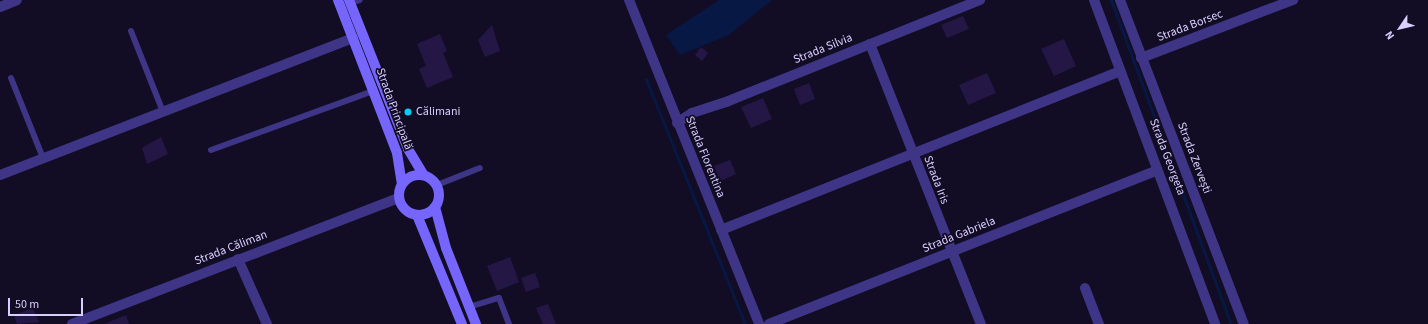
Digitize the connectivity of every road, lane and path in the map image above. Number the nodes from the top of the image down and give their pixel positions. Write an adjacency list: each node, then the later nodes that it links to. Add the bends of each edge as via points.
1 (17, 0): 9 (street)
2 (338, 0): 11 (main road, Strada Principală)
3 (629, 0): 18 (street, Strada Florentina)
4 (980, 0): 12 (street, Strada Silvia)
5 (1094, 0): 14 (street, Strada Georgeta)
6 (1120, 0): 13 (street, Strada Zervești)
7 (1293, 0): 13 (street, Strada Borsec)
8 (353, 1): 24 (main road, Strada Principală, via 408,148)
9 (0, 7)
10 (130, 31): 17 (lane)
11 (353, 38): 16 (main road, Strada Principală); 17 (street)
12 (870, 44): 18 (street, Strada Silvia, via 726,102 692,113); 20 (street, Strada Iris)
13 (1141, 58): 46 (street, Strada Zervești)
14 (1120, 71): 20 (street); 23 (street, Strada Georgeta)
15 (11, 78): 21 (lane)
16 (373, 91): 19 (lane); 26 (main road, Strada Principală, via 397,153)
17 (163, 112): 21 (street)
18 (677, 123): 31 (street, Strada Florentina)
19 (211, 150)
20 (912, 154): 31 (street); 32 (street, Strada Iris)
21 (43, 158): 25 (street)
22 (480, 168): 27 (lane)
23 (1157, 170): 32 (street, Strada Gabriela); 45 (street, Strada Georgeta)
24 (422, 174): 26 (main road, via 413,175); 27 (main road)
25 (0, 175)
26 (402, 184): 28 (main road)
27 (437, 185): 29 (main road, via 440,196)
28 (399, 198): 30 (main road, via 407,211); 33 (street, Strada Căliman)
29 (435, 207): 30 (main road, via 427,213); 35 (main road, via 446,248)
30 (417, 215): 38 (main road)
31 (721, 230): 41 (street, Strada Florentina)
32 (950, 253): 42 (street, Strada Gabriela); 43 (street, Strada Iris)
33 (238, 259): 36 (street, Strada Căliman); 37 (street)
34 (1085, 288): 44 (street)
35 (469, 307): 39 (main road); 40 (lane, via 499,298)
36 (72, 324)
37 (266, 324)
38 (462, 324)
39 (476, 324)
40 (509, 324)
41 (759, 324)
42 (769, 324)
43 (981, 324)
44 (1099, 324)
45 (1215, 324)
46 (1244, 324)

